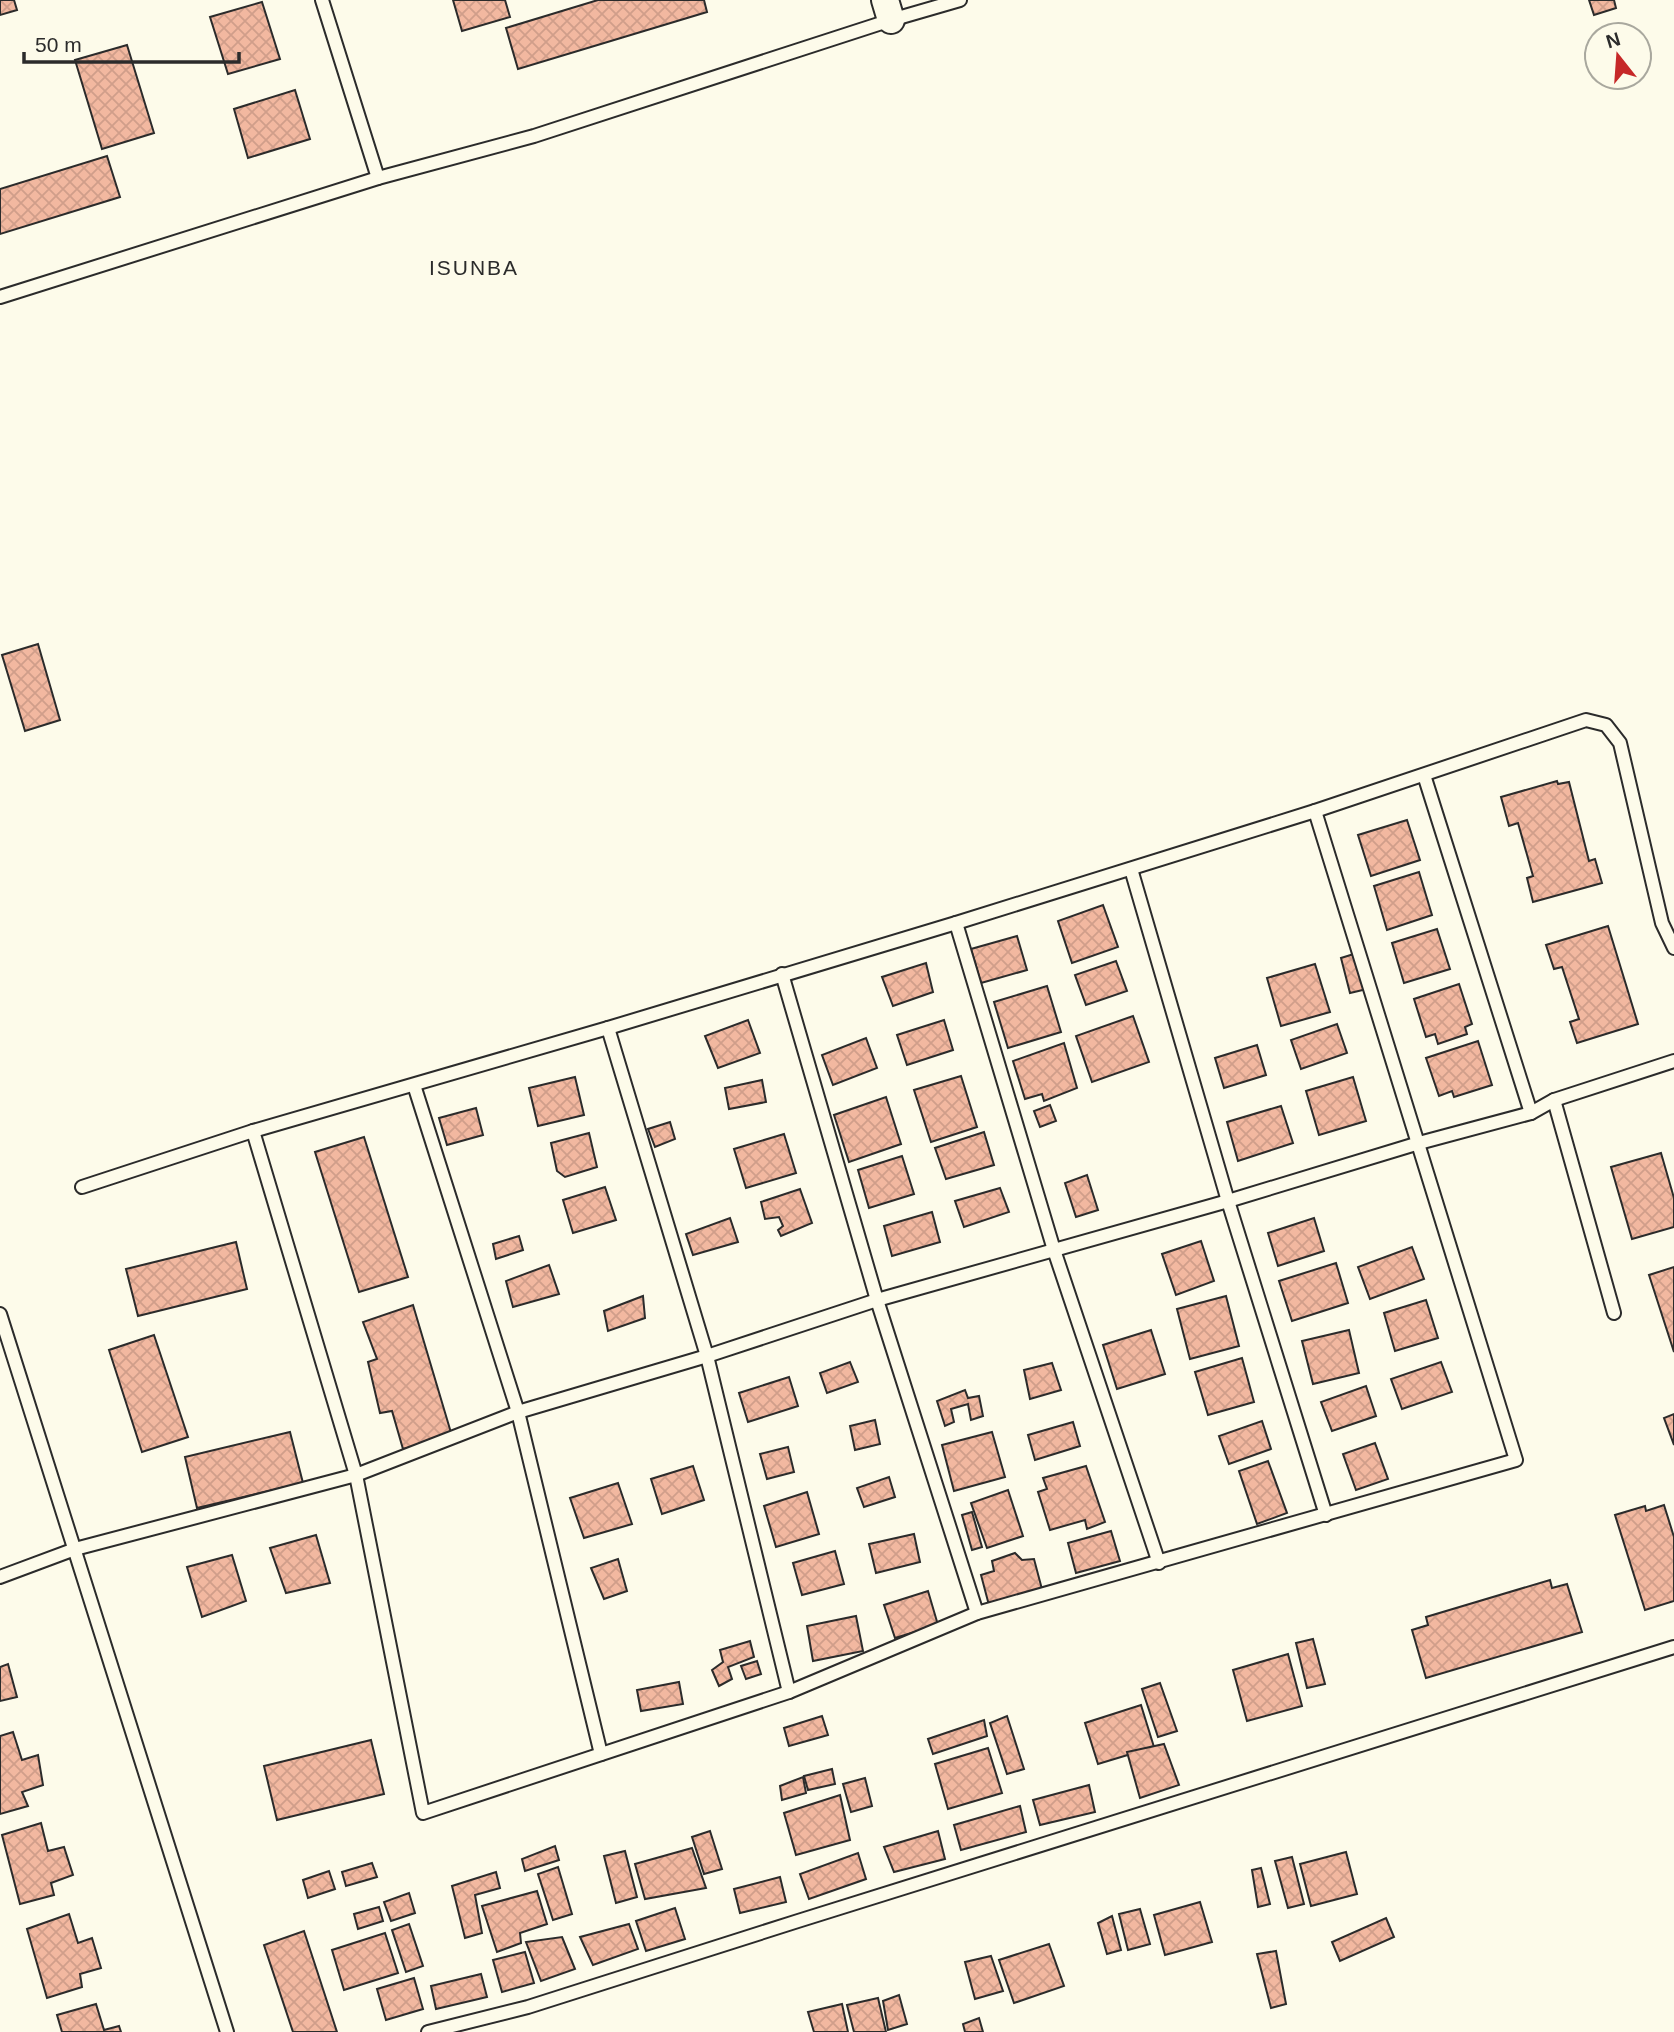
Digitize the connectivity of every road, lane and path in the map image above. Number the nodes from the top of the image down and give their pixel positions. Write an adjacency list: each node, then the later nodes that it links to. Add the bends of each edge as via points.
1 (322, 0): 4 (lane)
2 (960, 0): 3 (lane)
3 (888, 10): 4 (lane, via 534,136)
4 (378, 178): 5 (lane)
5 (0, 297)
6 (1424, 775): 7 (lane); 10 (lane, via 1586,720 1606,726 1620,743 1662,923); 16 (lane)
7 (1315, 811): 8 (lane); 18 (lane)
8 (1131, 869): 9 (lane); 20 (lane)
9 (956, 923): 11 (lane); 21 (lane)
10 (1674, 948)
11 (782, 974): 12 (lane); 22 (lane)
12 (608, 1028): 14 (lane); 25 (lane)
13 (1674, 1061): 15 (lane)
14 (414, 1085): 17 (lane); 26 (lane)
15 (1554, 1100): 16 (lane); 23 (lane)
16 (1531, 1113): 18 (lane)
17 (253, 1131): 19 (lane); 27 (lane)
18 (1419, 1143): 20 (lane); 28 (lane, via 1516,1460)
19 (82, 1187)
20 (1228, 1201): 21 (lane); 28 (lane)
21 (1054, 1250): 22 (lane); 30 (lane)
22 (877, 1300): 25 (lane); 32 (lane)
23 (1614, 1313)
24 (0, 1314): 29 (lane)
25 (707, 1356): 26 (lane); 34 (lane)
26 (518, 1412): 27 (lane); 35 (lane)
27 (356, 1475): 29 (lane); 35 (lane, via 423,1813)
28 (1326, 1515): 30 (lane)
29 (75, 1549): 31 (lane); 36 (lane)
30 (1159, 1563): 32 (lane)
31 (0, 1577)
32 (977, 1613): 34 (lane)
33 (1674, 1647): 37 (lane, via 528,2007)
34 (789, 1692): 35 (lane)
35 (601, 1755)
36 (227, 2032)
37 (428, 2032)

